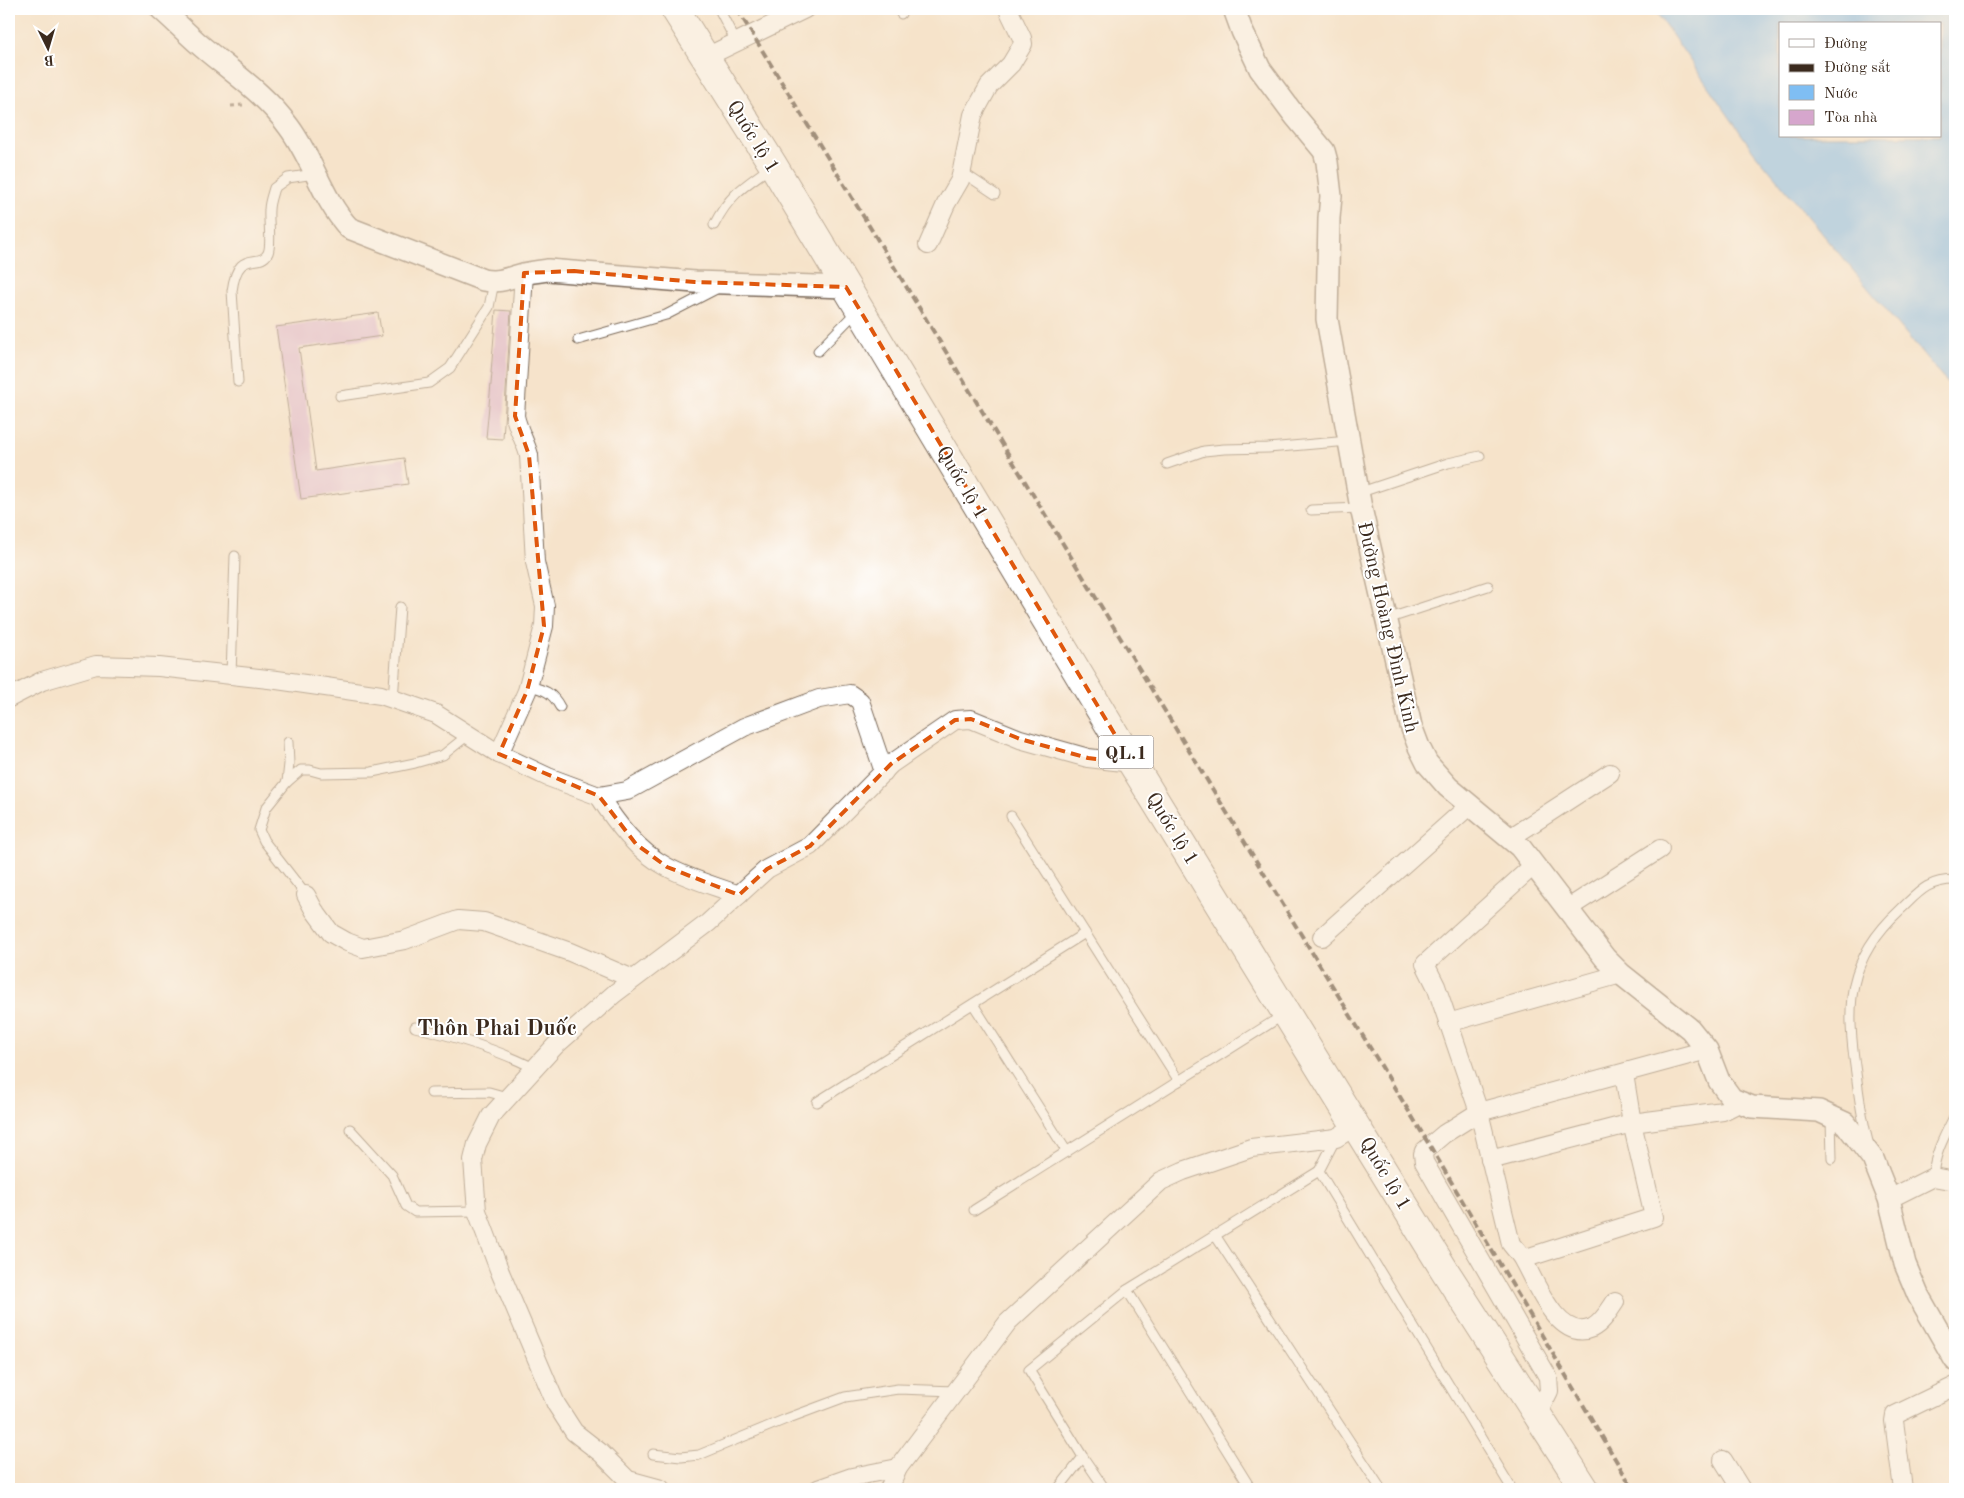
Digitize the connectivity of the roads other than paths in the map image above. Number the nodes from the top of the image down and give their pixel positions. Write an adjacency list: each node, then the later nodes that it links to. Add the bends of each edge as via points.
1 (161, 9): 11 (street, via 268,101 290,128)
2 (675, 9): 8 (highway, Quốc lộ 1 / QL.1)
3 (719, 9): 7 (lane)
4 (805, 9): 7 (street)
5 (1008, 9): 10 (street, via 1023,44 1011,64 989,86 973,115)
6 (1234, 9): 23 (street, Đường Hoàng Đình Kinh, via 1260,68 1324,151 1327,162 1331,196 1327,319)
7 (736, 42): 8 (street)
8 (704, 58): 9 (highway, Quốc lộ 1 / QL.1)
9 (773, 166): 13 (lane, via 733,195); 18 (highway, Quốc lộ 1 / QL.1)
10 (962, 172): 12 (lane); 14 (street)
11 (316, 173): 16 (street, via 337,215 349,228); 21 (lane, via 288,178 274,188 269,208 270,246 267,254 239,266 232,291)
12 (995, 194)
13 (714, 225)
14 (928, 246)
15 (524, 274): 16 (street); 17 (street, via 548,270 574,271); 33 (street, via 515,416 529,455 536,562 545,606 542,640)
16 (494, 282): 22 (lane, via 489,307 450,368 429,383)
17 (724, 283): 18 (street); 19 (lane, via 666,315)
18 (852, 298): 20 (lane); 40 (highway, Quốc lộ 1 / QL.1)
19 (578, 340)
20 (818, 351)
21 (238, 382)
22 (340, 396)
23 (1348, 441): 25 (lane, via 1204,451); 26 (street, Đường Hoàng Đình Kinh)
24 (1480, 456): 26 (lane, via 1448,463)
25 (1167, 464)
26 (1359, 500): 27 (lane); 31 (street, Đường Hoàng Đình Kinh)
27 (1311, 510)
28 (235, 556): 32 (lane)
29 (1488, 586): 31 (lane)
30 (400, 607): 35 (lane)
31 (1387, 619): 45 (street, Đường Hoàng Đình Kinh, via 1411,726 1419,747 1436,774)
32 (231, 675): 34 (street, via 159,667 96,665 42,681); 35 (street)
33 (529, 686): 36 (lane, via 548,690); 39 (street)
34 (9, 698)
35 (393, 699): 37 (street, via 436,714)
36 (560, 707)
37 (468, 734): 39 (street); 43 (lane, via 443,755 415,763 372,772 301,770)
38 (288, 742): 43 (lane, via 290,764)
39 (499, 754): 44 (street)
40 (1132, 763): 41 (street, via 1088,758 1020,739 971,719 955,720); 59 (highway, Quốc lộ 1 / QL.1)
41 (884, 772): 44 (street, via 860,700 850,694 819,699 744,727 627,791); 52 (street, via 810,846 767,870)
42 (1610, 773): 47 (street)
43 (287, 782): 51 (lane, via 266,808 259,830)
44 (599, 796): 52 (street, via 617,824 636,844 667,867)
45 (1470, 805): 47 (street, Đường Hoàng Đình Kinh); 55 (street)
46 (1011, 816): 54 (lane)
47 (1510, 838): 49 (street, Đường Hoàng Đình Kinh)
48 (1660, 849): 53 (street)
49 (1534, 865): 53 (street, Đường Hoàng Đình Kinh); 60 (street, via 1425,964)
50 (1955, 880): 78 (lane, via 1929,884 1896,914 1873,939 1862,957 1852,989 1850,1032 1860,1102)
51 (306, 895): 57 (street, via 331,933 363,948 405,940 458,920 484,922 570,952)
52 (739, 895): 57 (street, via 708,923)
53 (1567, 909): 56 (street, Đường Hoàng Đình Kinh, via 1605,958)
54 (1085, 933): 58 (lane); 65 (lane)
55 (1322, 937)
56 (1622, 974): 60 (street); 62 (street, Đường Hoàng Đình Kinh, via 1690,1029)
57 (633, 979): 63 (street)
58 (973, 1004): 68 (lane); 76 (lane)
59 (1287, 1013): 65 (lane); 75 (highway, Quốc lộ 1 / QL.1)
60 (1448, 1023): 70 (street)
61 (415, 1027): 63 (lane, via 458,1038)
62 (1707, 1050): 64 (street); 69 (street, Đường Hoàng Đình Kinh, via 1719,1081)
63 (534, 1068): 67 (street)
64 (1624, 1074): 70 (street); 73 (street)
65 (1179, 1081): 76 (lane)
66 (431, 1093): 67 (lane, via 489,1092)
67 (507, 1097): 85 (street, via 491,1116 477,1144 473,1160)
68 (817, 1102)
69 (1739, 1103): 71 (street, via 1752,1107 1811,1110); 73 (street, via 1711,1114)
70 (1479, 1112): 79 (street); 93 (street, via 1424,1151 1423,1159 1548,1377 1548,1391)
71 (1831, 1116): 77 (lane); 78 (street, via 1845,1123)
72 (1955, 1116): 81 (lane, via 1933,1163)
73 (1632, 1124): 79 (street); 87 (street, via 1654,1217)
74 (350, 1129): 85 (lane, via 392,1174 406,1206 415,1212)
75 (1346, 1131): 80 (lane); 92 (street, via 1251,1148 1161,1181 1008,1322); 93 (highway, Quốc lộ 1 / QL.1)
76 (1066, 1152): 84 (lane)
77 (1832, 1159)
78 (1873, 1159): 83 (street)
79 (1490, 1160): 87 (street, via 1511,1244)
80 (1319, 1171): 86 (lane); 106 (lane)
81 (1933, 1177): 82 (street); 83 (street)
82 (1955, 1181)
83 (1888, 1199): 90 (street, via 1905,1264 1918,1296)
84 (974, 1210)
85 (478, 1211): 98 (street, via 556,1404 574,1432 601,1453)
86 (1215, 1235): 88 (lane); 105 (lane)
87 (1523, 1259): 89 (street, via 1550,1310 1571,1328 1584,1330 1594,1327)
88 (1127, 1290): 95 (lane, via 1029,1370); 104 (lane)
89 (1615, 1302)
90 (1955, 1360)
91 (1955, 1386): 109 (street, via 1895,1415)
92 (955, 1391): 94 (lane, via 898,1389 844,1398 699,1455); 97 (street)
93 (1537, 1415): 107 (highway, Quốc lộ 1 / QL.1)
94 (653, 1454)
95 (1083, 1457): 102 (lane); 103 (lane)
96 (1723, 1460): 108 (street)
97 (898, 1468): 100 (street, via 852,1477); 101 (street)
98 (624, 1485): 99 (street)
99 (661, 1489)
100 (818, 1489)
101 (889, 1489)
102 (1058, 1489)
103 (1105, 1489)
104 (1252, 1489)
105 (1381, 1489)
106 (1512, 1489)
107 (1585, 1489)
108 (1741, 1489)
109 (1904, 1489)

